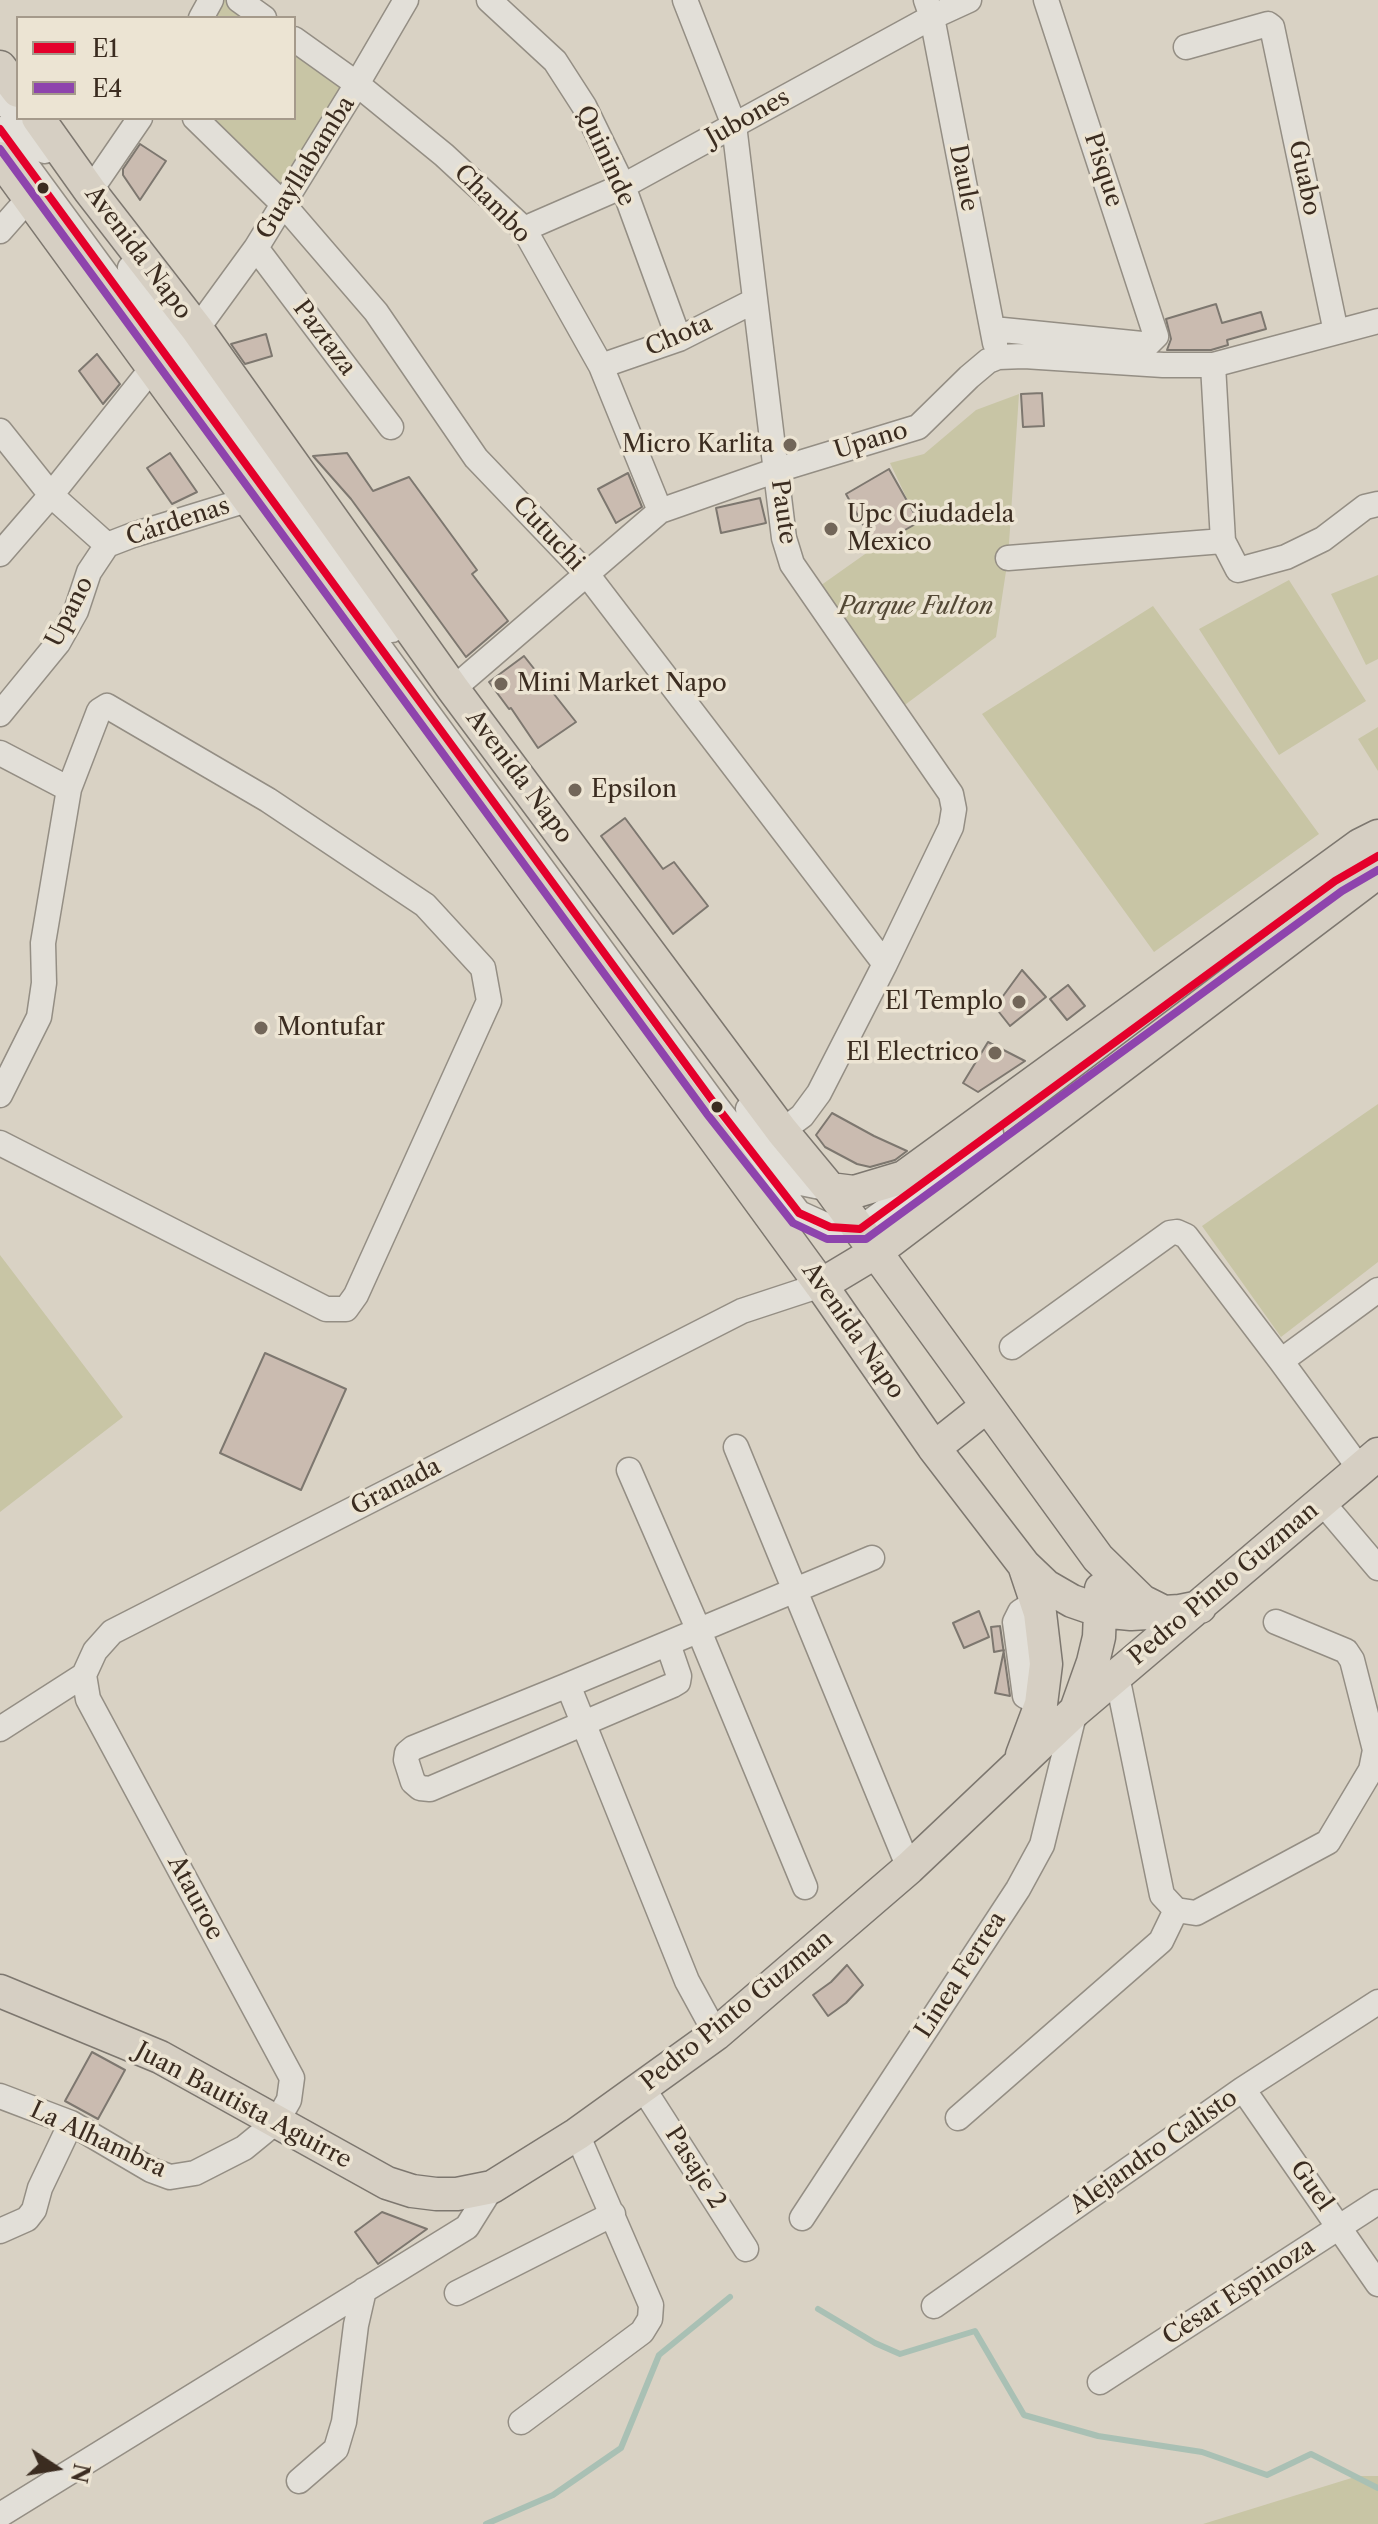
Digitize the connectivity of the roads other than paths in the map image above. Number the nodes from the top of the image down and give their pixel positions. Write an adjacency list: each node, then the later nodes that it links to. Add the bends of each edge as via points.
1 (239, 0): 8 (street)
2 (406, 0): 12 (street, Guayllabamba)
3 (489, 0): 23 (street, Quininde, via 555,61)
4 (685, 0): 20 (street, Paute)
5 (969, 0): 7 (street, Jubones)
6 (1046, 0): 33 (street, Pisque, via 1155,330 1153,341 1142,344)
7 (929, 8): 20 (street, Jubones); 33 (street, Daule)
8 (261, 16)
9 (296, 40): 12 (street, Chambo)
10 (1186, 47): 34 (street, Guabo, via 1271,25)
11 (0, 67): 13 (main road)
12 (357, 84): 26 (street, Guayllabamba); 27 (street, Chambo)
13 (16, 88)
14 (0, 97): 15 (street)
15 (16, 116)
16 (19, 120): 63 (street, via 435,690 729,1081 794,1179)
17 (39, 120): 24 (main road, Avenida Napo)
18 (139, 120): 24 (street)
19 (197, 120): 26 (street, Cutuchi)
20 (734, 125): 23 (street, Jubones); 30 (street, Paute)
21 (0, 129): 64 (street, via 799,1213)
22 (0, 158): 25 (main road, Avenida Napo)
23 (623, 186): 27 (street, Jubones); 35 (street, Quininde)
24 (90, 191): 32 (main road, Avenida Napo)
25 (30, 197): 28 (street); 39 (main road, Avenida Napo)
26 (283, 204): 29 (street, Guayllabamba); 51 (street, Cutuchi, via 376,312 476,458)
27 (524, 229): 38 (street, Chambo)
28 (0, 231)
29 (256, 248): 32 (street, Guayllabamba); 40 (street, Paztaza)
30 (754, 301): 35 (street, Chota); 42 (street, Paute)
31 (1378, 321): 34 (street)
32 (197, 329): 52 (main road, Avenida Napo)
33 (993, 329): 36 (street, Daule)
34 (1336, 332): 37 (street)
35 (679, 339): 38 (street, Chota)
36 (998, 357): 37 (street); 42 (street, Upano, via 969,377 918,427)
37 (1213, 365): 47 (street)
38 (601, 366): 46 (street, Chambo)
39 (153, 367): 43 (street); 44 (main road, Avenida Napo)
40 (391, 427)
41 (0, 431): 43 (street)
42 (777, 470): 46 (street, Upano); 59 (street, Paute, via 792,564 951,794 951,827)
43 (51, 495): 48 (street); 49 (street)
44 (250, 499): 48 (street, Cárdenas); 65 (main road, Avenida Napo)
45 (1378, 504): 47 (street, via 1286,557 1238,570)
46 (660, 511): 51 (street, Upano)
47 (1223, 541): 50 (street)
48 (107, 545): 53 (street, Upano, via 89,572 58,643)
49 (0, 554)
50 (1008, 558)
51 (586, 573): 52 (street, Upano); 59 (street, Cutuchi)
52 (453, 689): 61 (main road, Avenida Napo)
53 (0, 714)
54 (0, 753): 55 (street)
55 (69, 789): 60 (street, via 43,943 39,1017); 62 (street, via 99,711 107,706 268,800 425,905 483,968 489,1001 346,1309 326,1309)
56 (1378, 836): 63 (main road, via 904,1177 854,1192)
57 (1378, 856): 64 (street, via 1335,881)
58 (1378, 872): 64 (main road)
59 (885, 964): 61 (street, Paute, via 819,1093)
60 (0, 1095)
61 (782, 1131): 63 (main road, Avenida Napo)
62 (0, 1143)
63 (830, 1189): 64 (main road, Avenida Napo)
64 (868, 1241): 65 (main road); 69 (main road, Avenida Napo)
65 (821, 1285): 71 (main road, Avenida Napo); 86 (street, Granada, via 742,1311 112,1632)
66 (1378, 1290): 68 (street)
67 (1012, 1347): 68 (street, via 1177,1232 1186,1236)
68 (1281, 1361): 72 (street)
69 (987, 1406): 71 (main road); 76 (main road, Avenida Napo)
70 (736, 1447): 79 (street)
71 (934, 1448): 77 (main road, Avenida Napo)
72 (1369, 1461): 74 (main road, Pedro Pinto Guzman)
73 (629, 1470): 84 (street)
74 (1322, 1502): 78 (street); 80 (main road, Pedro Pinto Guzman)
75 (872, 1558): 79 (street)
76 (1098, 1558): 81 (main road); 82 (main road, Avenida Napo, via 1142,1601)
77 (1024, 1565): 81 (main road, Avenida Napo, via 1046,1586); 92 (main road, via 1040,1613 1046,1664 1041,1704)
78 (1378, 1568)
79 (796, 1591): 84 (street); 93 (street)
80 (1200, 1607): 82 (main road, Avenida Napo); 87 (main road, Pedro Pinto Guzman)
81 (1101, 1611): 82 (main road, Avenida Napo); 89 (main road, via 1093,1662)
82 (1162, 1611)
83 (1276, 1622): 95 (street, via 1346,1651 1352,1660 1375,1750 1371,1770 1328,1842 1196,1913)
84 (699, 1631): 85 (street); 94 (street)
85 (668, 1644): 88 (street); 91 (street, via 678,1682)
86 (84, 1675): 90 (street, Granada); 103 (street, Atauroe, via 88,1699 292,2078 289,2100)
87 (1117, 1676): 89 (main road, Pedro Pinto Guzman); 95 (street, via 1162,1895)
88 (568, 1685): 91 (street); 91 (street, via 413,1748 406,1760 413,1782 430,1789)
89 (1075, 1711): 92 (main road, Pedro Pinto Guzman); 109 (street, Linea Ferrea, via 1042,1845)
90 (0, 1729)
91 (587, 1734): 98 (street, via 687,1981)
92 (1020, 1761): 93 (main road, Pedro Pinto Guzman)
93 (909, 1868): 98 (main road, Pedro Pinto Guzman)
94 (805, 1887)
95 (1176, 1910): 102 (street, via 1161,1941)
96 (0, 1991): 103 (main road, Juan Bautista Aguirre, via 160,2057)
97 (1378, 2002): 100 (street, Alejandro Calisto)
98 (716, 2034): 99 (main road, Pedro Pinto Guzman)
99 (643, 2088): 105 (main road, Pedro Pinto Guzman); 112 (street, Pasaje 2)
100 (1243, 2089): 110 (street, Guel); 116 (street, Alejandro Calisto)
101 (0, 2096): 104 (street, La Alhambra)
102 (958, 2118)
103 (277, 2121): 104 (street, La Alhambra, via 244,2148 195,2173 170,2177); 106 (main road, Juan Bautista Aguirre, via 387,2183 412,2191 457,2194)
104 (71, 2123): 111 (street, via 34,2210)
105 (577, 2134): 106 (main road, Pedro Pinto Guzman); 108 (street)
106 (492, 2187): 114 (street, Pedro Pinto Guzman, via 467,2227)
107 (1378, 2202): 110 (street, César Espinoza)
108 (613, 2214): 115 (street); 118 (street, via 651,2305 650,2319 642,2332)
109 (802, 2218)
110 (1340, 2227): 113 (street, Guel); 117 (street, César Espinoza)
111 (0, 2231)
112 (746, 2249)
113 (1378, 2284)
114 (364, 2290): 119 (street, via 336,2449); 120 (street, Pedro Pinto Guzman)
115 (457, 2293)
116 (934, 2306)
117 (1100, 2382)
118 (521, 2422)
119 (299, 2481)
120 (7, 2516)

